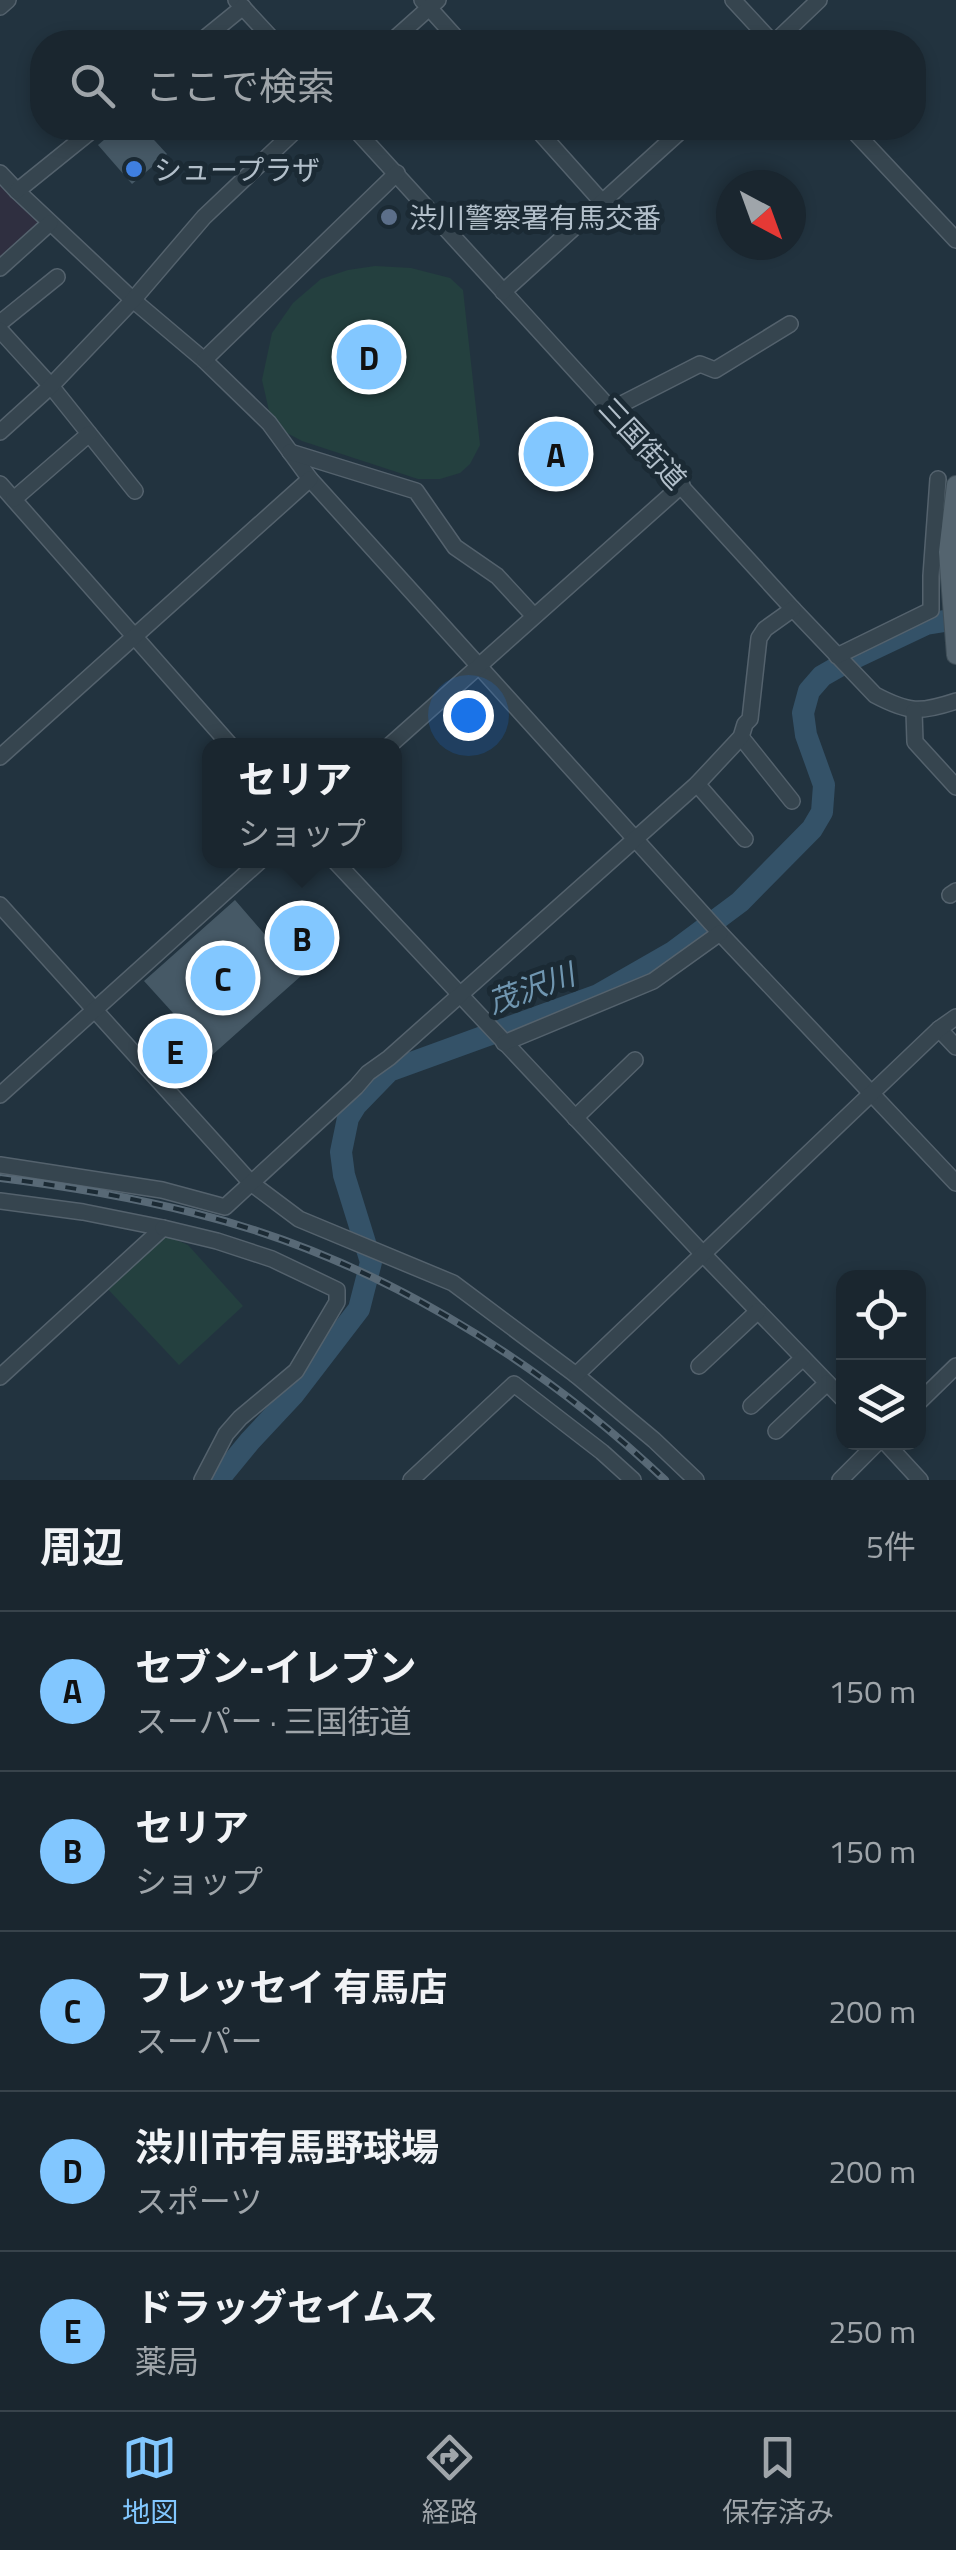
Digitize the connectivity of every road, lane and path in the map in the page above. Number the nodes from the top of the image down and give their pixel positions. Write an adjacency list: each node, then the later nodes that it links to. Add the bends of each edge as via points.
1 (8, 0): 6 (street)
2 (733, 0): 11 (street)
3 (820, 0): 12 (street)
4 (430, 3): 9 (street); 10 (street)
5 (240, 4): 7 (street); 8 (street)
6 (0, 7)
7 (213, 30)
8 (265, 30)
9 (403, 30)
10 (451, 30)
11 (762, 30)
12 (786, 30)
13 (81, 140): 21 (street)
14 (285, 140): 28 (street, via 204,217)
15 (365, 140): 20 (street, 三国街道)
16 (547, 140): 22 (street)
17 (671, 140): 22 (street)
18 (862, 140): 24 (street)
19 (0, 173): 21 (street)
20 (397, 173): 27 (street, 三国街道); 31 (street)
21 (17, 192): 23 (street)
22 (603, 203): 27 (street)
23 (50, 222): 25 (street); 28 (street)
24 (956, 240)
25 (0, 268)
26 (56, 277): 30 (street)
27 (503, 292): 33 (street, 三国街道)
28 (133, 300): 31 (street); 32 (street)
29 (790, 324): 33 (street, via 715,370 700,364)
30 (0, 327): 32 (street)
31 (204, 360): 36 (street)
32 (50, 386): 34 (street); 35 (street)
33 (612, 409): 40 (street, 三国街道)
34 (0, 432)
35 (89, 434): 41 (street); 42 (street)
36 (290, 452): 37 (street); 44 (street, via 416,491 455,547 497,576)
37 (310, 479): 45 (street); 48 (street)
38 (947, 482): 46 (street, via 930,576 931,610); 47 (main road)
39 (0, 484): 42 (street)
40 (682, 485): 43 (street, 三国街道); 44 (street)
41 (135, 491)
42 (14, 500): 45 (street)
43 (793, 610): 46 (street, 三国街道); 51 (street, via 759,638 752,711)
44 (534, 616): 48 (street)
45 (135, 636): 52 (street); 54 (street)
46 (837, 656): 50 (street, 三国街道, via 875,695)
47 (956, 656)
48 (479, 665): 53 (street); 58 (street)
49 (956, 701): 50 (street)
50 (914, 711): 56 (street, via 915,742)
51 (741, 737): 55 (street); 57 (street)
52 (224, 738)
53 (398, 738)
54 (0, 757)
55 (696, 784): 58 (street); 59 (street)
56 (956, 788)
57 (792, 801)
58 (635, 839): 63 (street); 64 (street)
59 (745, 839)
60 (252, 868): 65 (street)
61 (341, 868): 64 (street)
62 (0, 905): 65 (street)
63 (719, 932): 68 (street, via 652,981); 72 (street)
64 (460, 996): 68 (street); 76 (street)
65 (95, 1009): 71 (street); 76 (street)
66 (956, 1017): 67 (street)
67 (939, 1029): 69 (street); 72 (street)
68 (504, 1043): 73 (street)
69 (956, 1047)
70 (635, 1060): 73 (street)
71 (0, 1094)
72 (871, 1094): 75 (street); 79 (street)
73 (575, 1118): 79 (street)
74 (0, 1165): 76 (street, via 162,1190 225,1207)
75 (956, 1182)
76 (251, 1183): 84 (street, via 299,1219 453,1283)
77 (0, 1201): 78 (street)
78 (163, 1228): 85 (street); 93 (street, via 272,1259 337,1290 338,1302 296,1372 226,1434)
79 (702, 1254): 80 (street); 84 (street)
80 (758, 1311): 81 (street); 82 (street)
81 (804, 1358): 86 (street); 89 (street)
82 (699, 1366)
83 (956, 1366): 88 (street)
84 (576, 1375): 96 (street)
85 (0, 1377)
86 (827, 1383): 87 (street); 90 (street)
87 (836, 1392)
88 (926, 1395)
89 (751, 1406)
90 (776, 1431)
91 (873, 1450): 97 (street)
92 (890, 1450): 98 (street)
93 (202, 1480)
94 (411, 1480): 95 (street, via 514,1384)
95 (633, 1480)
96 (696, 1480)
97 (840, 1480)
98 (920, 1480)

